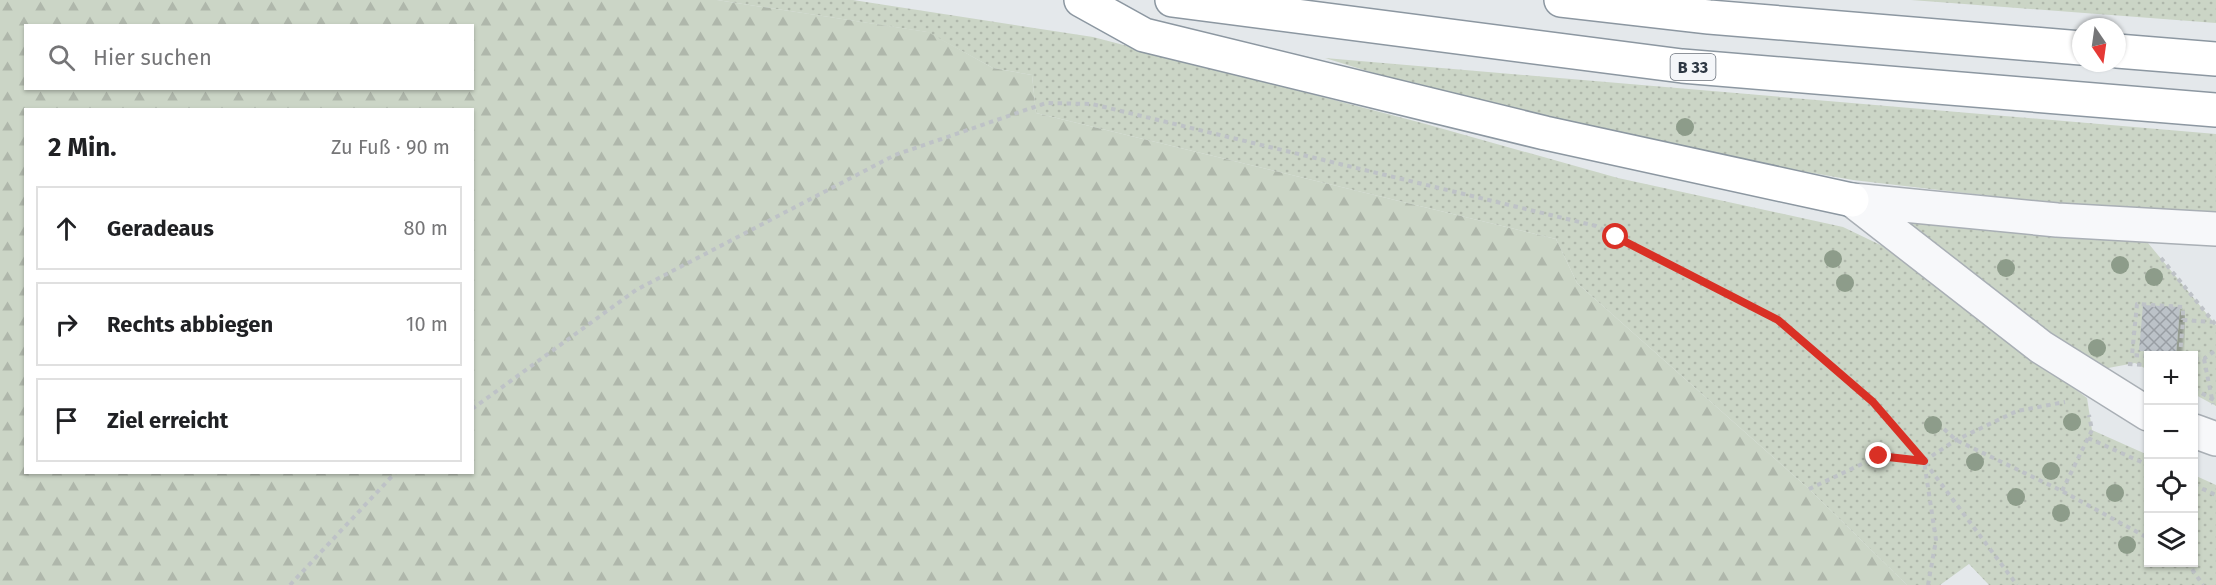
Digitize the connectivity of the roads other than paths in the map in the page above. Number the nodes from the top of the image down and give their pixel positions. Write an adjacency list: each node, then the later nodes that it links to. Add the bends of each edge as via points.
1 (1081, 0): 8 (highway, via 1144,35 1545,133)
2 (1172, 0): 7 (highway, B 33, via 1682,66)
3 (1561, 0): 4 (highway, via 1709,17)
4 (2072, 47)
5 (2126, 52): 6 (highway)
6 (2216, 59)
7 (2216, 110)
8 (1852, 200): 9 (lane, via 2057,220); 10 (lane, via 2041,347)
9 (2216, 229)
10 (2144, 411)
11 (2198, 433): 12 (lane)
12 (2216, 439)

